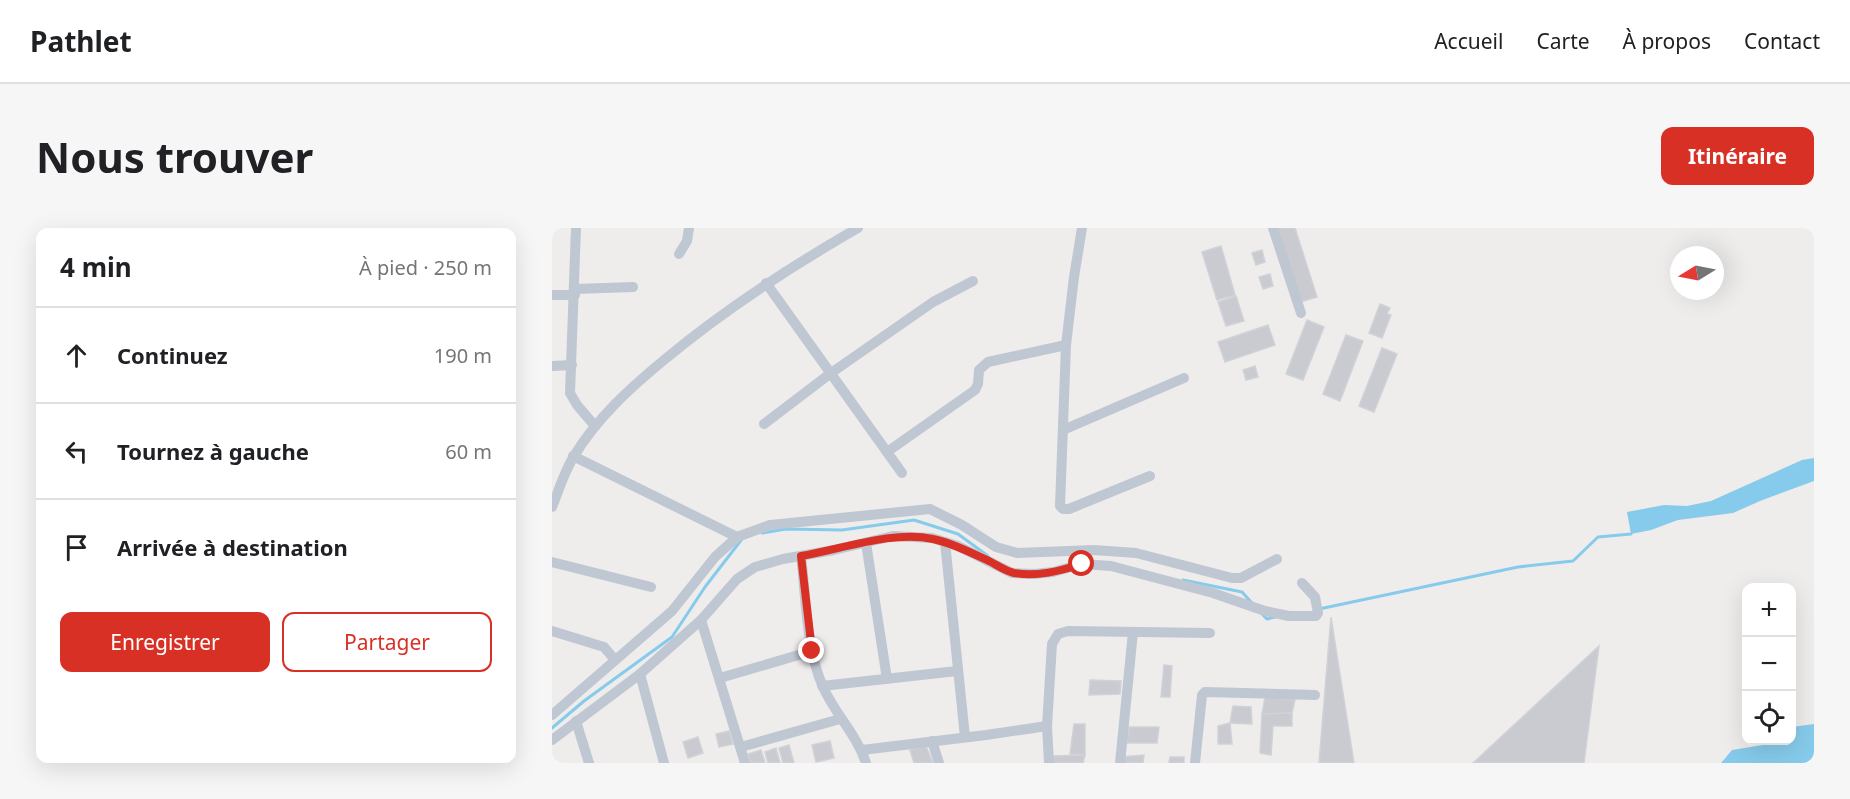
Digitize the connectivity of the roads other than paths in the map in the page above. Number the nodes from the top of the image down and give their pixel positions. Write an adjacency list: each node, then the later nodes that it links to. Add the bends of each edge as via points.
1 (576, 228): 10 (street)
2 (689, 228): 6 (street)
3 (858, 228): 8 (street)
4 (1082, 228): 13 (street)
5 (1273, 228): 12 (street)
6 (679, 254)
7 (973, 281): 16 (street, via 933,302)
8 (766, 283): 16 (street); 19 (street, via 673,353)
9 (633, 287): 10 (street)
10 (575, 292): 11 (street); 14 (street)
11 (552, 295)
12 (1301, 313)
13 (1066, 345): 20 (street); 21 (street, via 988,362 979,370 975,390)
14 (572, 365): 15 (street); 19 (street, via 570,393)
15 (552, 366)
16 (831, 374): 18 (street); 21 (street)
17 (1184, 378): 20 (street)
18 (764, 424)
19 (596, 426): 22 (street)
20 (1063, 430): 24 (street, via 1063,509)
21 (887, 452): 23 (street)
22 (573, 456): 25 (street); 26 (street)
23 (902, 473)
24 (1150, 476)
25 (552, 507)
26 (737, 537): 30 (street, via 770,525 930,509 996,547 1017,553 1136,553 1232,578 1241,578); 39 (street, via 715,556 672,611)
27 (945, 542): 28 (street, via 893,536); 32 (street, via 1012,573 1053,572 1082,564 1111,566 1265,611 1316,616 1315,597); 40 (street)
28 (866, 543): 29 (street); 43 (street)
29 (801, 556): 34 (street, via 755,567 737,579); 38 (street)
30 (1276, 559)
31 (552, 562): 33 (street)
32 (1302, 583)
33 (651, 587)
34 (700, 620): 41 (street); 42 (street)
35 (552, 631): 39 (street, via 604,647)
36 (1133, 632): 37 (street); 51 (street, via 1058,634 1052,644); 63 (street)
37 (1210, 633)
38 (812, 651): 42 (street); 44 (street)
39 (615, 660): 47 (street)
40 (957, 670): 43 (street); 52 (street)
41 (640, 674): 50 (street); 58 (street)
42 (720, 678): 55 (street)
43 (887, 679): 44 (street)
44 (822, 686): 49 (street)
45 (1315, 695): 64 (street, via 1205,692)
46 (552, 702): 47 (street)
47 (563, 705): 48 (street)
48 (552, 715)
49 (840, 719): 55 (street); 56 (street)
50 (576, 721): 53 (street); 57 (street)
51 (1047, 726): 52 (street); 62 (street)
52 (965, 737): 54 (street)
53 (552, 740)
54 (932, 741): 56 (street); 61 (street)
55 (741, 747): 59 (street)
56 (862, 750): 60 (street)
57 (589, 763)
58 (664, 763)
59 (745, 763)
60 (866, 763)
61 (939, 763)
62 (1049, 763)
63 (1120, 763)
64 (1195, 763)

